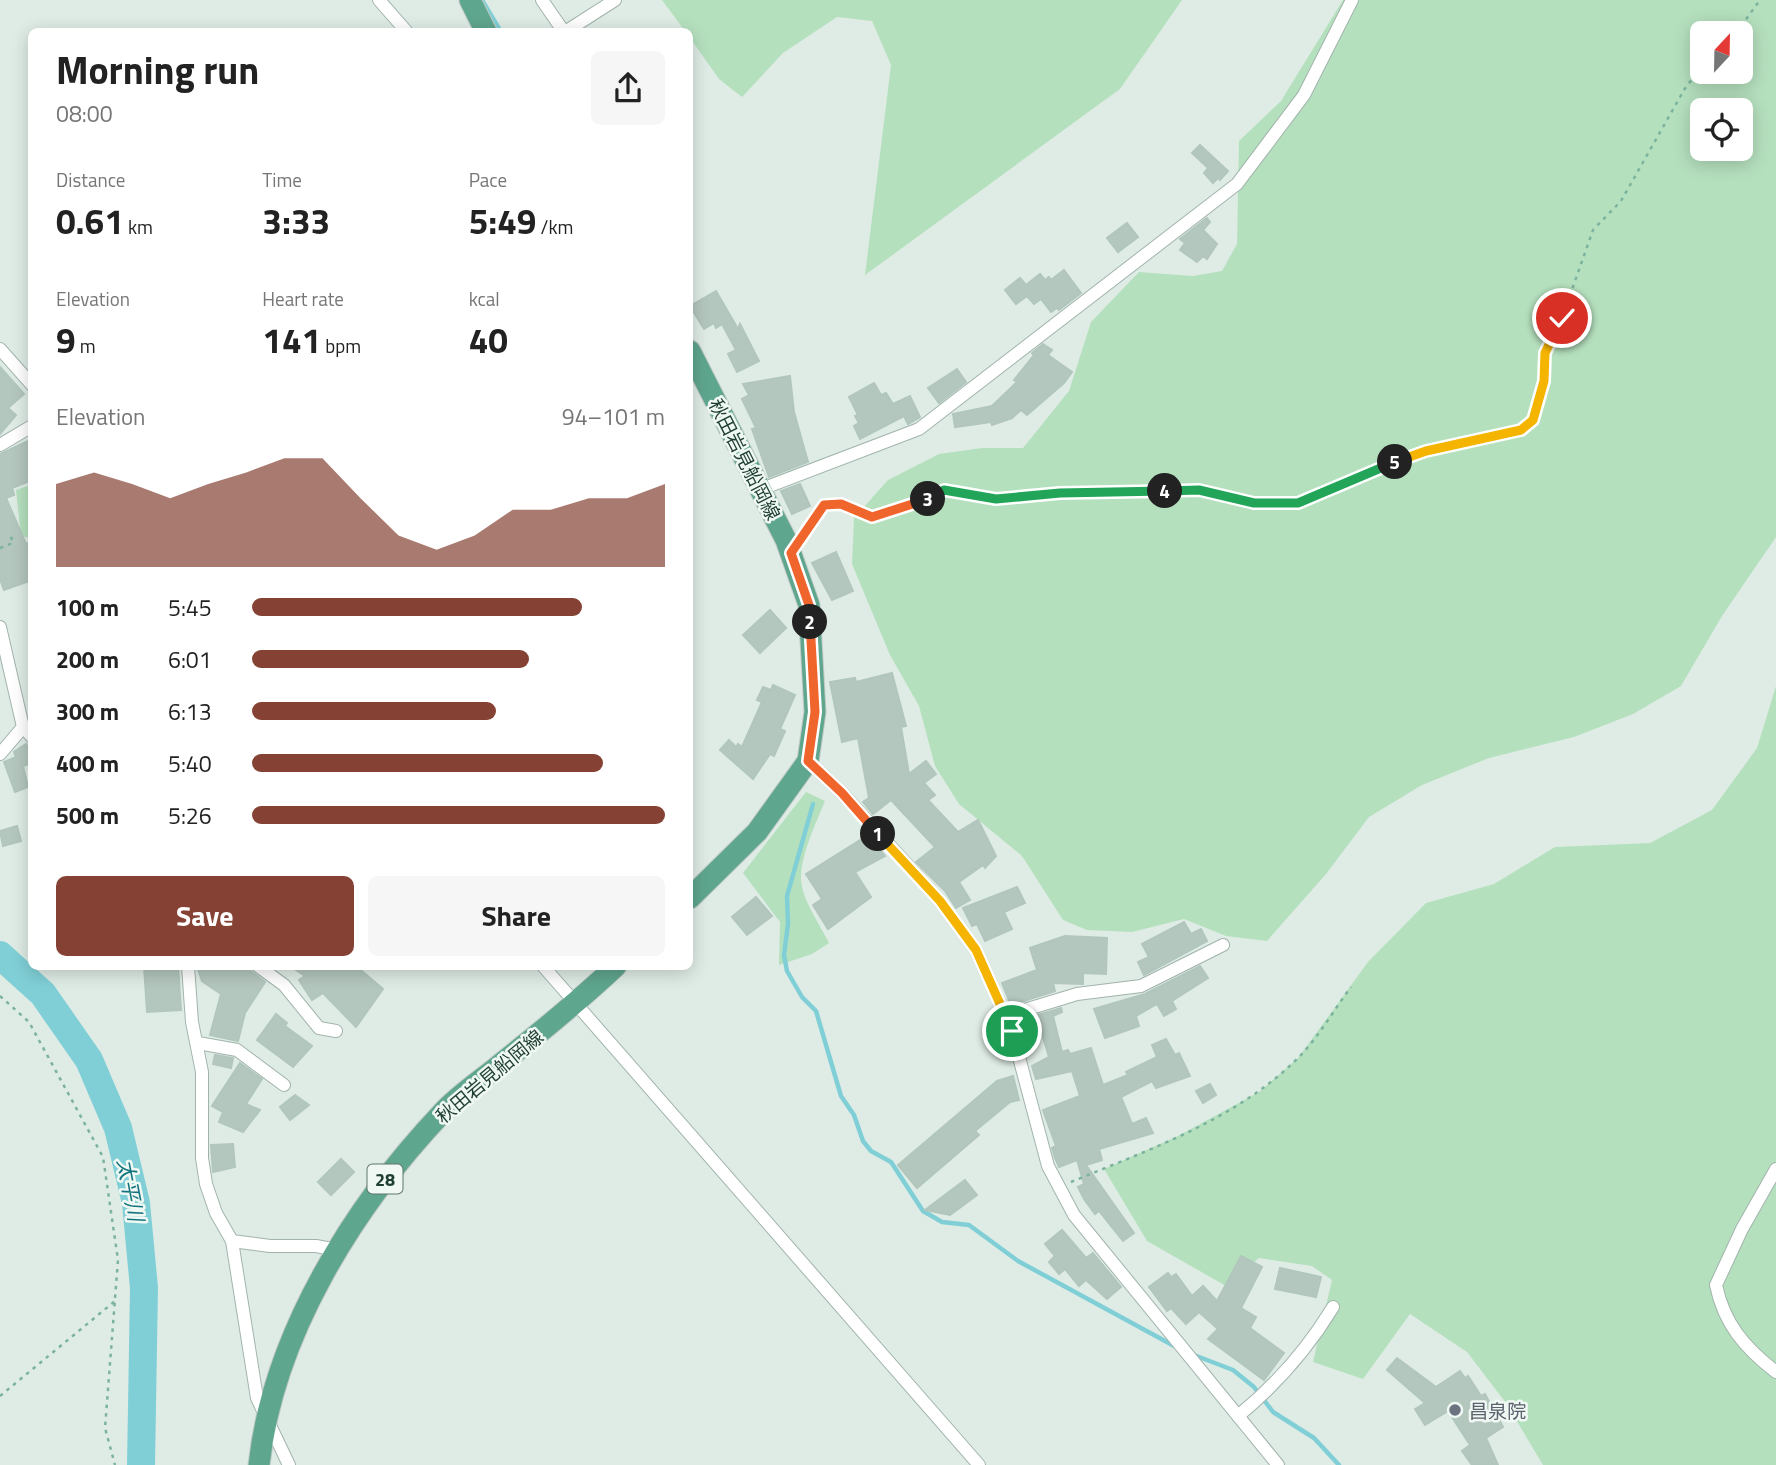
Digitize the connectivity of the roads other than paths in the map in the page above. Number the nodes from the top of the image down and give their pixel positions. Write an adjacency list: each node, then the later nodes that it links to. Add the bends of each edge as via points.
1 (379, 0): 6 (street)
2 (470, 0): 7 (main road)
3 (542, 0): 8 (street)
4 (615, 0): 9 (street)
5 (1352, 0): 15 (street, via 1304,95 1237,184 919,429)
6 (404, 28)
7 (484, 28)
8 (561, 28)
9 (570, 28)
10 (0, 349): 12 (street)
11 (693, 357): 15 (main road, 秋田岩見船岡線)
12 (28, 380)
13 (28, 428): 14 (street)
14 (0, 445)
15 (760, 491): 19 (main road, 秋田岩見船岡線, via 791,553 809,605 815,712)
16 (0, 627): 17 (street)
17 (27, 732): 18 (street)
18 (0, 754)
19 (808, 761): 20 (main road, 秋田岩見船岡線, via 757,832); 27 (street, via 940,901 976,950)
20 (693, 895)
21 (1223, 945): 27 (street, via 1141,986 1077,994)
22 (188, 970): 29 (street)
23 (263, 970): 28 (street, via 284,985 319,1028)
24 (547, 970): 26 (street)
25 (613, 970): 26 (main road, 秋田岩見船岡線 / 28)
26 (576, 1003): 33 (main road, 秋田岩見船岡線 / 28, via 443,1111 376,1190); 40 (street)
27 (1005, 1016): 36 (street, via 1037,1132 1074,1215)
28 (336, 1031)
29 (198, 1043): 30 (street, via 237,1050); 32 (street, via 206,1184)
30 (284, 1085)
31 (1776, 1169): 35 (street, via 1716,1285 1726,1321 1753,1354)
32 (232, 1241): 33 (street); 37 (street, via 257,1398)
33 (337, 1250): 37 (main road, 秋田岩見船岡線 / 28, via 307,1306)
34 (1332, 1307): 36 (street, via 1308,1347)
35 (1776, 1372)
36 (1238, 1416): 41 (street)
37 (267, 1419): 38 (main road, 秋田岩見船岡線 / 28); 39 (street)
38 (259, 1465)
39 (289, 1465)
40 (979, 1465)
41 (1278, 1465)

